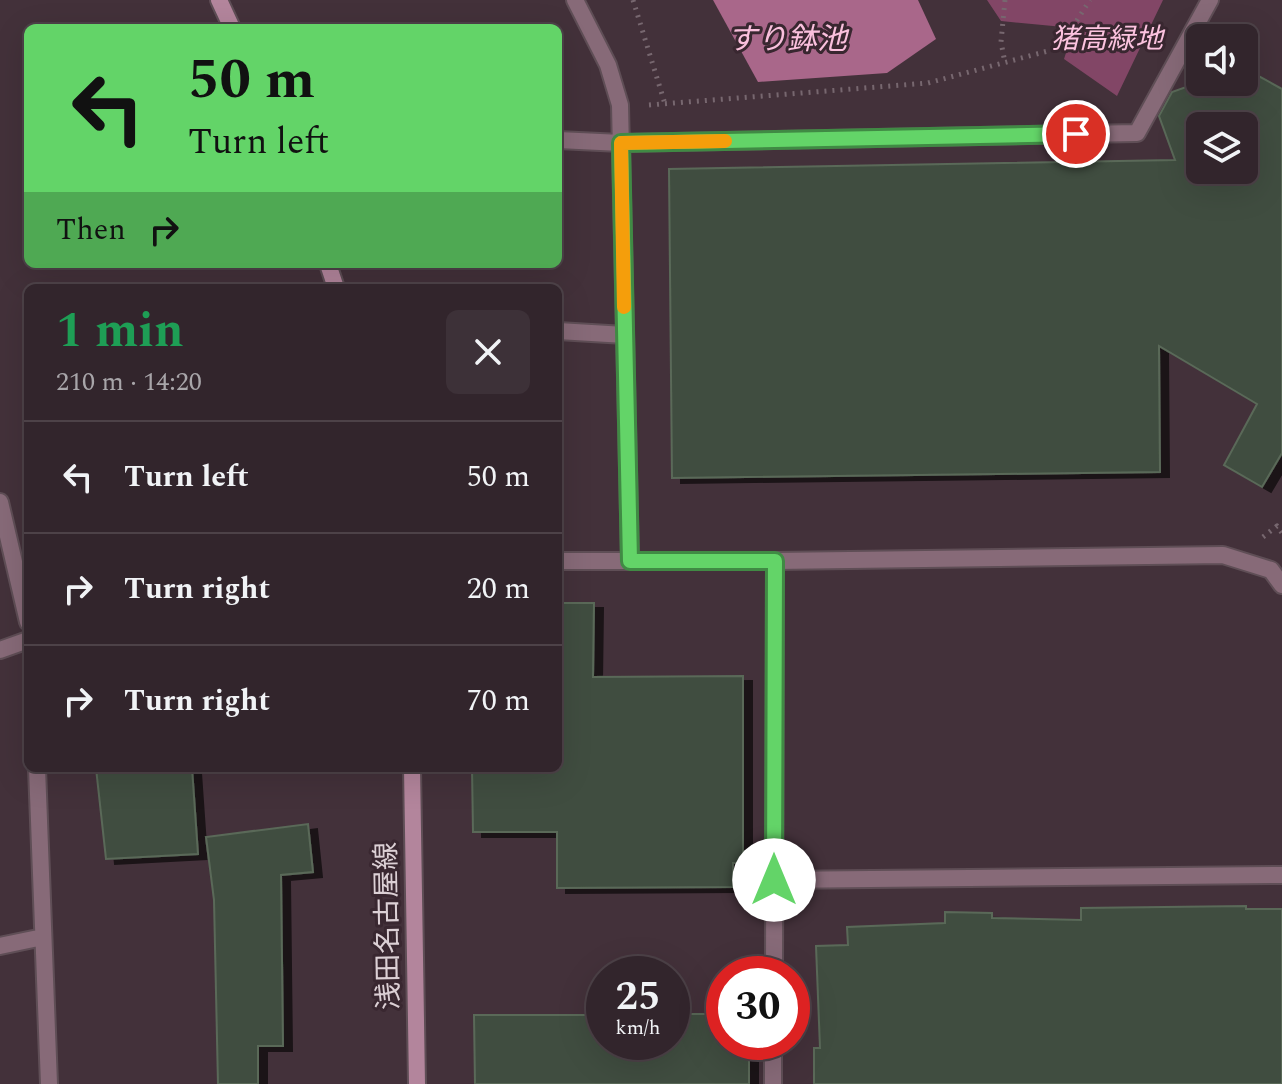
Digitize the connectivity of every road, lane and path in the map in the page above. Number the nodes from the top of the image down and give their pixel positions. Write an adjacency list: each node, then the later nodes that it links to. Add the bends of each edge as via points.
1 (219, 0): 7 (main road)
2 (575, 0): 10 (street, via 608,65)
3 (633, 0): 9 (path)
4 (1005, 0): 8 (path)
5 (1090, 0): 8 (path, via 1059,48)
6 (1210, 0): 12 (street, via 1137,133)
7 (230, 24)
8 (1005, 63): 9 (path, via 928,83)
9 (665, 104): 10 (path)
10 (620, 105): 12 (street)
11 (562, 140): 12 (street)
12 (621, 143): 14 (street)
13 (562, 331): 14 (street)
14 (625, 335): 17 (street)
15 (0, 502): 20 (street)
16 (562, 561): 17 (street)
17 (630, 561): 18 (street)
18 (775, 561): 19 (street, via 1223,555 1271,570); 26 (street)
19 (1282, 585)
20 (24, 605)
21 (24, 641): 22 (street)
22 (0, 650)
23 (37, 772): 27 (street)
24 (412, 772): 32 (main road, 浅田名古屋線)
25 (1282, 875): 26 (street)
26 (774, 880): 29 (street)
27 (43, 937): 28 (street); 31 (street)
28 (0, 946)
29 (774, 956)
30 (773, 1060): 33 (street)
31 (49, 1084)
32 (417, 1084)
33 (773, 1084)

